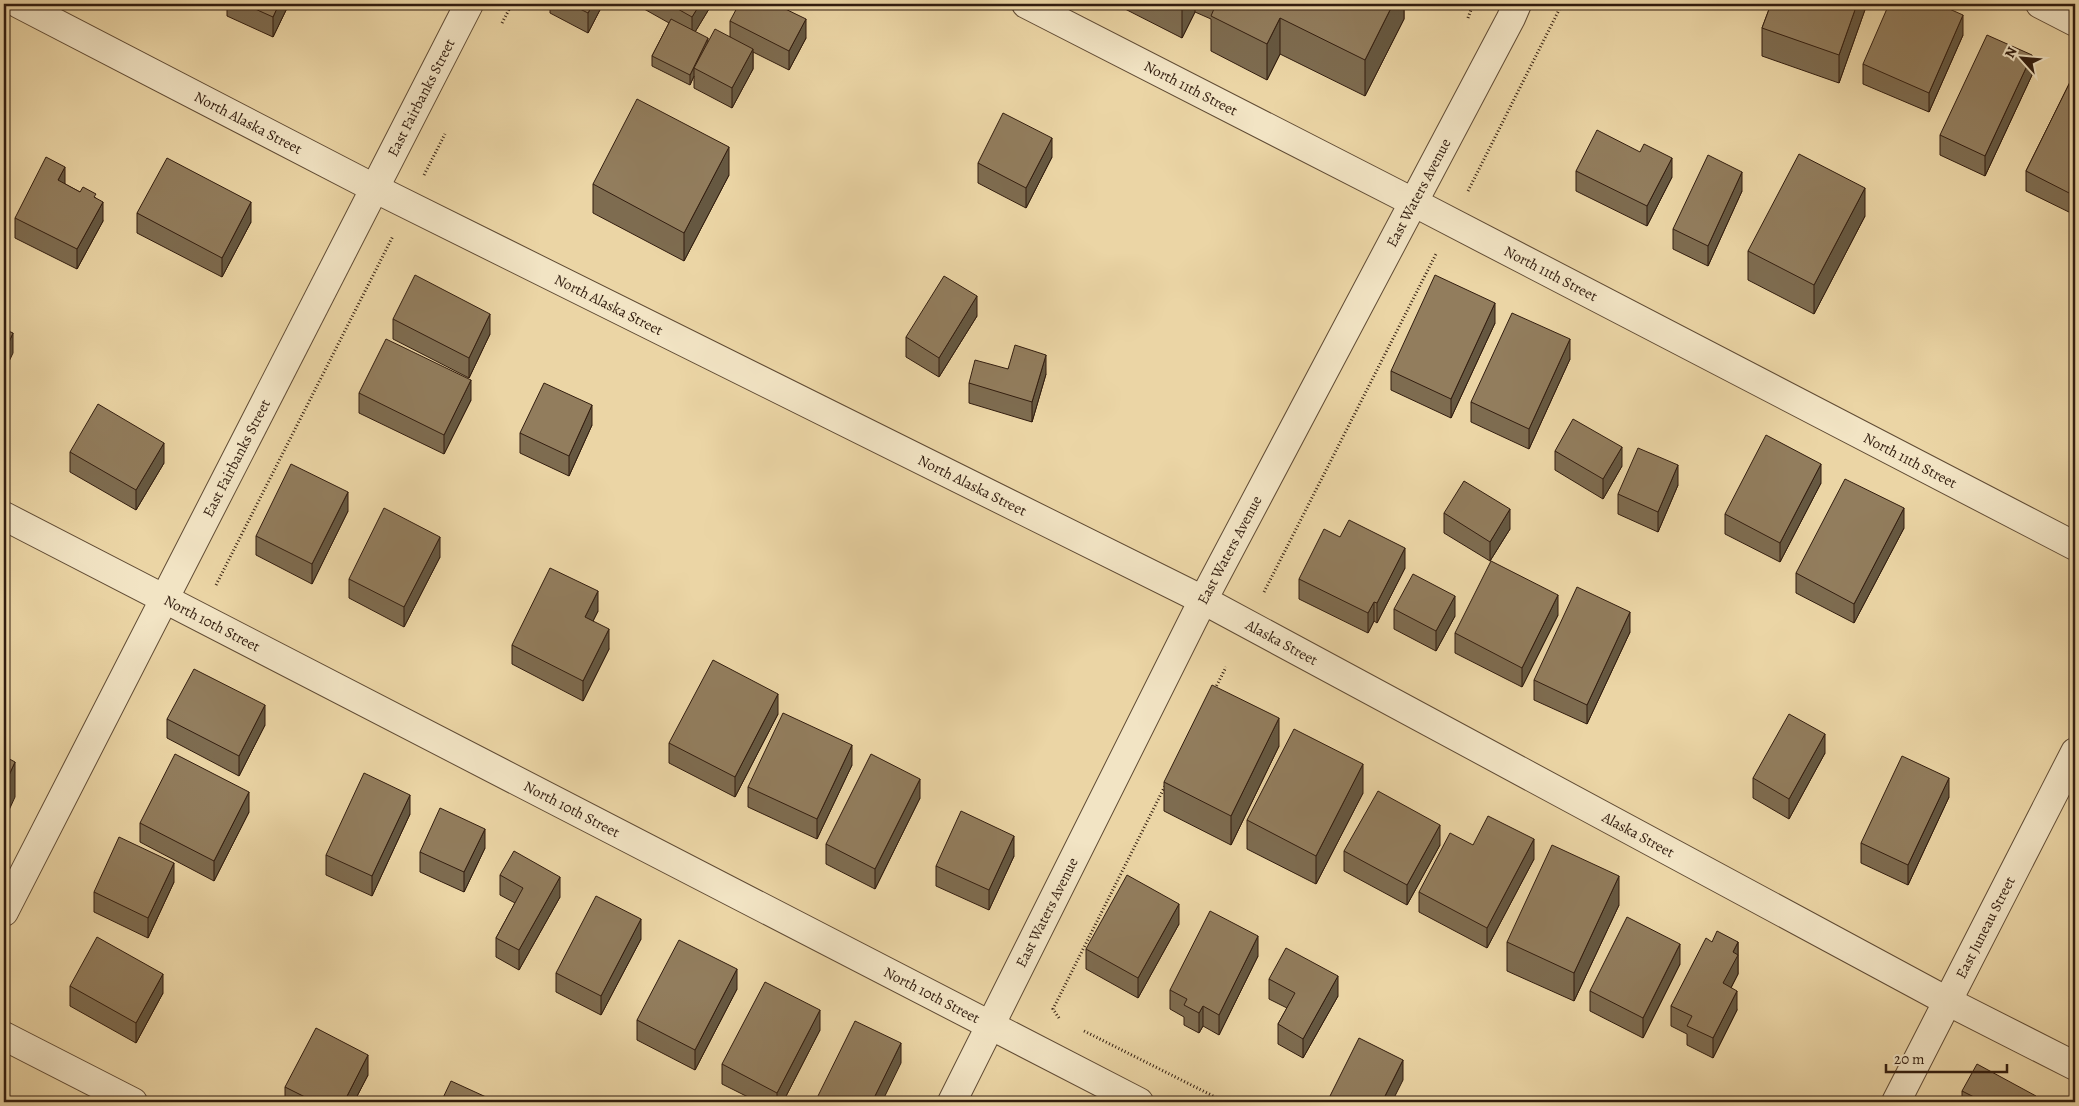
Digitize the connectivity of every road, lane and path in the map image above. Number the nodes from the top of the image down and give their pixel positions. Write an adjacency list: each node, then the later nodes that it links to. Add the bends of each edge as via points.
1 (19, 4): 11 (street, North Alaska Street)
2 (469, 4): 11 (street, East Fairbanks Street)
3 (512, 4): 9 (path)
4 (1026, 4): 12 (street, North 11th Street)
5 (1517, 4): 12 (street, East Waters Avenue)
6 (1562, 4): 14 (path)
7 (2040, 4): 8 (street)
8 (2075, 22)
9 (498, 30)
10 (449, 126): 13 (path)
11 (376, 189): 13 (street, North Alaska Street); 17 (street, East Fairbanks Street)
12 (1413, 202): 14 (street, North 11th Street); 19 (street, East Waters Avenue)
13 (409, 205): 19 (street, North Alaska Street); 20 (path)
14 (1452, 223): 16 (street, North 11th Street); 18 (path)
15 (4, 516): 17 (street, North 10th Street)
16 (2075, 546)
17 (164, 599): 20 (street, North 10th Street); 25 (street, East Fairbanks Street)
18 (1260, 599)
19 (1202, 600): 26 (street, Alaska Street); 28 (street, East Waters Avenue)
20 (199, 617): 28 (street, North 10th Street)
21 (1226, 668): 22 (path)
22 (1212, 694)
23 (2075, 752): 26 (street, East Juneau Street)
24 (1168, 781): 27 (path, via 1053,1009 1056,1017)
25 (4, 912)
26 (1947, 1001): 31 (street, Alaska Street); 36 (street, East Juneau Street)
27 (1065, 1021)
28 (991, 1026): 33 (street, East Waters Avenue); 34 (street, North 10th Street)
29 (1082, 1030): 35 (path)
30 (4, 1036): 32 (street)
31 (2075, 1066)
32 (133, 1102)
33 (952, 1102)
34 (1139, 1102)
35 (1225, 1102)
36 (1896, 1102)

